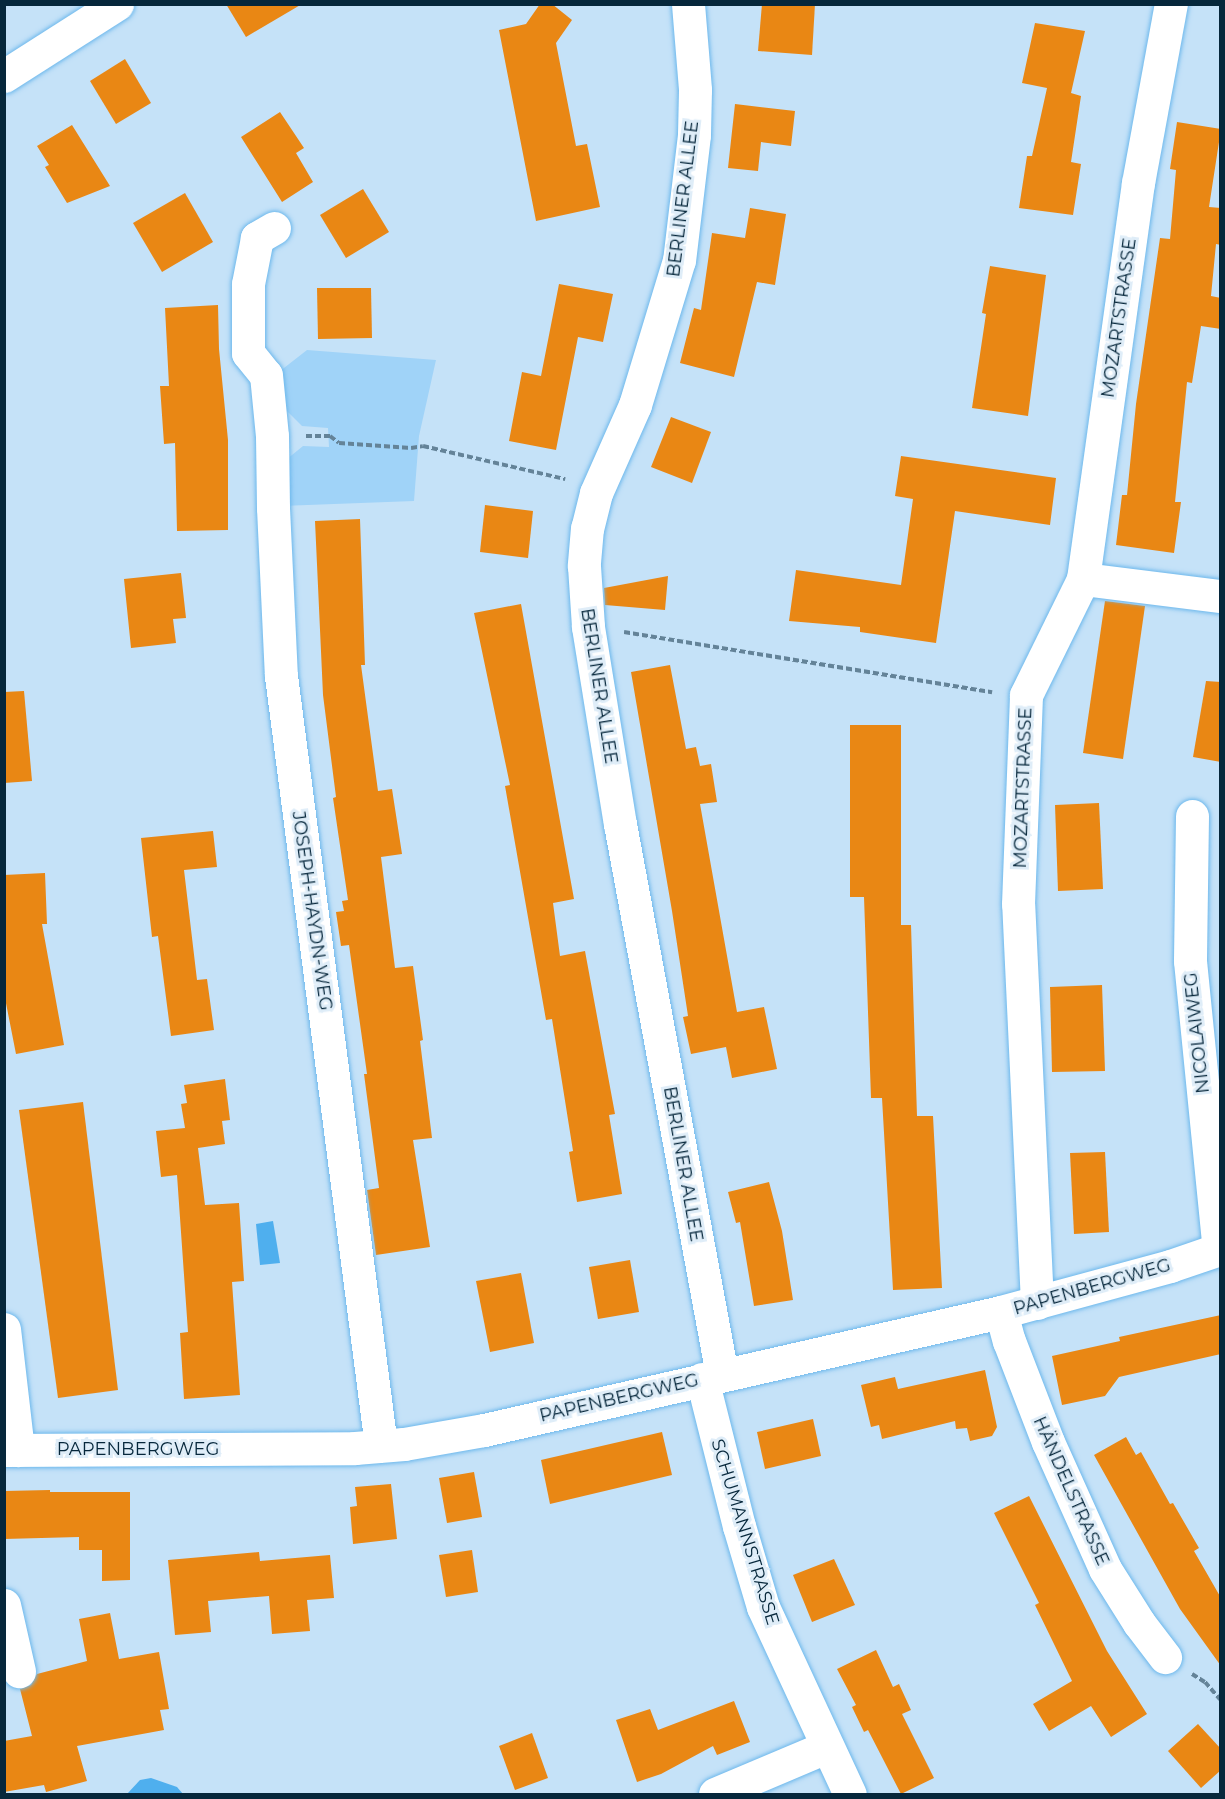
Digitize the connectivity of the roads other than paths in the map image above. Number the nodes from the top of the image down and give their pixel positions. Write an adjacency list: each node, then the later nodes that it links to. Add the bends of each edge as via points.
1 (117, 4): 4 (street)
2 (688, 4): 13 (street, BERLINER ALLEE, via 695,90 694,135 679,260 635,405 596,493 587,528 584,567 588,627)
3 (1172, 4): 6 (street, MOZARTSTRASSE, via 1138,183)
4 (4, 76)
5 (274, 228): 14 (street, JOSEPH-HAYDN-WEG, via 257,238 248,284 248,353 266,375 281,676)
6 (1083, 579): 7 (street); 10 (street, MOZARTSTRASSE, via 1026,695 1018,904)
7 (1221, 596)
8 (1192, 816): 9 (street, NICOLAIWEG, via 1190,961)
9 (1220, 1249): 10 (street, PAPENBERGWEG)
10 (1037, 1303): 11 (street, PAPENBERGWEG)
11 (1001, 1312): 13 (street, PAPENBERGWEG); 17 (street, HÄNDELSTRASSE, via 1048,1442 1105,1569)
12 (4, 1329): 15 (street)
13 (712, 1377): 14 (street, PAPENBERGWEG, via 484,1430); 19 (street, SCHUMANNSTRASSE, via 739,1526 763,1607)
14 (381, 1446): 15 (street, PAPENBERGWEG)
15 (11, 1450)
16 (4, 1605): 18 (street)
17 (1165, 1658)
18 (19, 1671)
19 (826, 1747): 20 (street); 21 (street, SCHUMANNSTRASSE)
20 (715, 1794)
21 (850, 1794)

